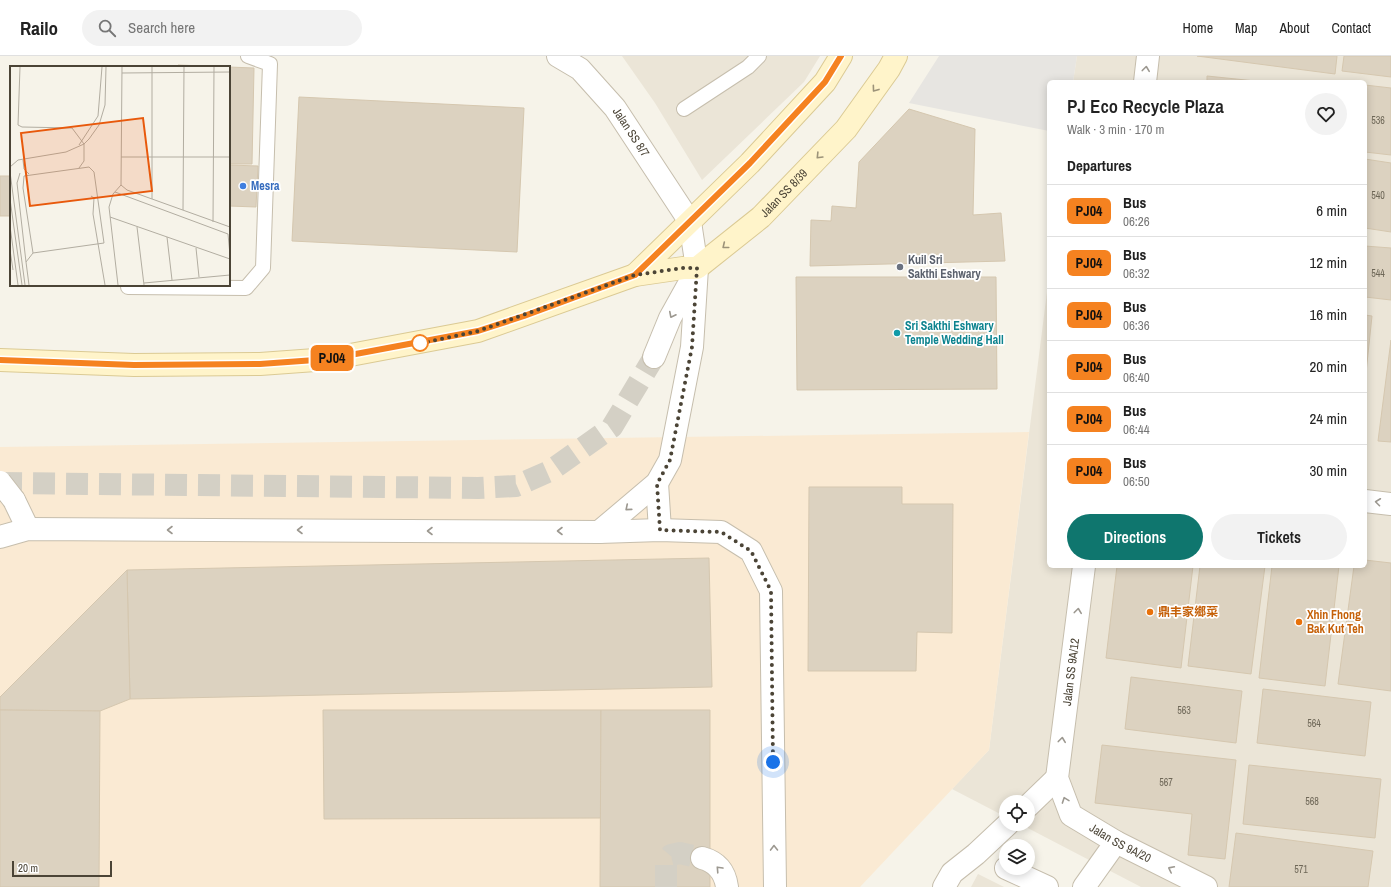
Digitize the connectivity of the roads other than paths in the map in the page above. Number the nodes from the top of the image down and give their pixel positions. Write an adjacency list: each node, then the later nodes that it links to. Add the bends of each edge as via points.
1 (248, 56): 12 (lane, via 270,64 263,268 246,288)
2 (558, 56): 9 (street, Jalan SS 8/7, via 580,69 615,108)
3 (759, 56): 8 (lane, via 748,67)
4 (841, 56): 9 (street, via 825,82 750,163)
5 (896, 56): 10 (street, Jalan SS 8/39, one-way to 10, via 846,128 761,217)
6 (1148, 56): 7 (street, one-way to 6)
7 (1145, 80)
8 (684, 109)
9 (690, 222): 10 (street); 11 (street)
10 (697, 268): 11 (street); 13 (street, one-way to 13, via 670,318); 16 (street, via 692,347 670,460)
11 (635, 275): 14 (street, via 478,331 329,359 260,364 142,365)
12 (128, 287)
13 (654, 357)
14 (0, 360)
15 (0, 482): 19 (street, bridge, via 14,500)
16 (657, 484): 20 (street); 21 (street, one-way to 21)
17 (1367, 501): 18 (street, one-way to 17)
18 (1391, 504)
19 (28, 529): 21 (street, one-way to 19); 22 (street)
20 (660, 530): 21 (street); 33 (street, one-way to 20, via 771,591 751,551 721,532)
21 (599, 532)
22 (0, 537)
23 (1084, 568): 24 (street, Jalan SS 9A/12, one-way to 23)
24 (1057, 778): 25 (street); 27 (street, Jalan SS 9A/20, one-way to 24, via 1071,814)
25 (1035, 799)
26 (1001, 831): 28 (street)
27 (1116, 842): 36 (street); 37 (street, Jalan SS 9A/20, one-way to 27)
28 (976, 854): 30 (street); 34 (street, via 952,873)
29 (702, 858): 32 (street, one-way to 29, via 726,877 719,867)
30 (999, 865)
31 (1021, 875): 35 (street)
32 (727, 887)
33 (775, 887)
34 (944, 887)
35 (1047, 887)
36 (1084, 887)
37 (1206, 887)

